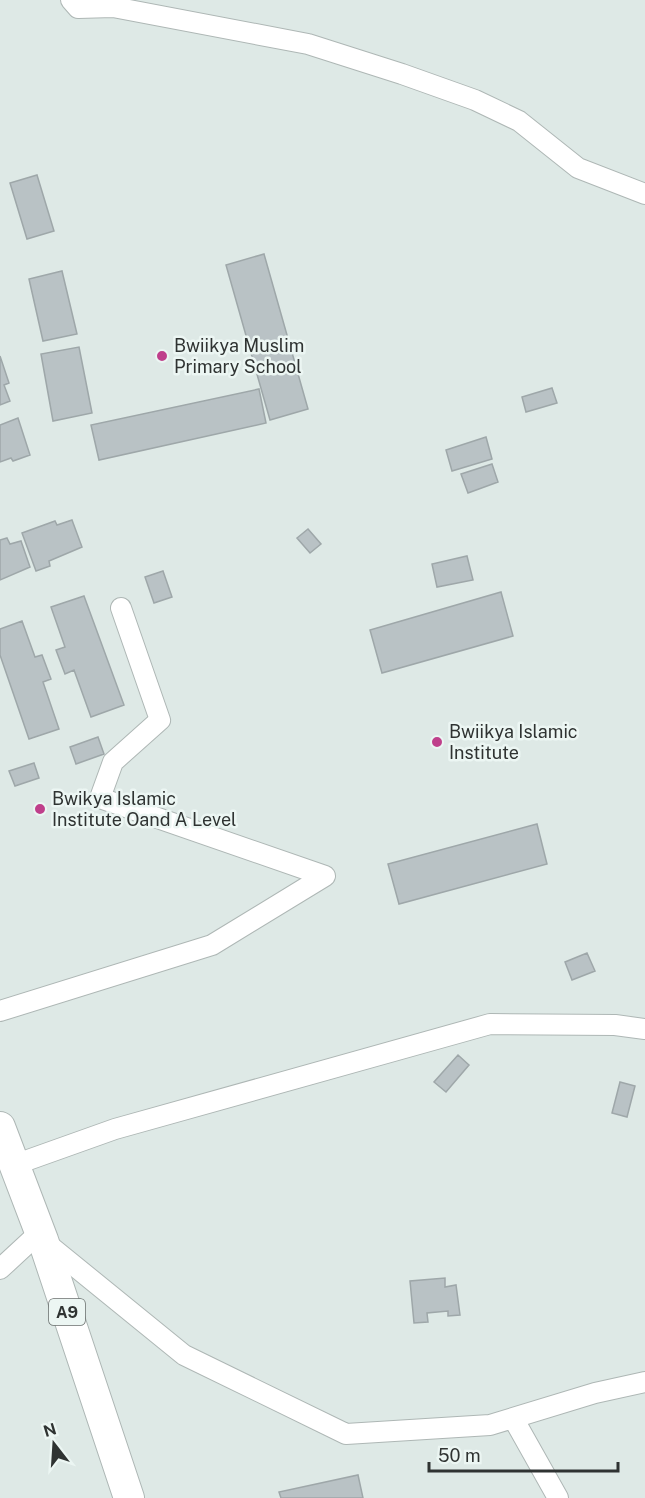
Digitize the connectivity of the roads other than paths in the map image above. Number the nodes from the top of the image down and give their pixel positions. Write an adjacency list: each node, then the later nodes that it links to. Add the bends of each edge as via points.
1 (71, 0): 2 (street, via 78,8 113,7 308,44 402,74 476,100 519,121 578,168)
2 (645, 194)
3 (121, 608): 4 (street, via 160,720 113,762 100,798 325,876 212,945)
4 (0, 1011)
5 (645, 1029): 7 (street, via 615,1025 490,1024 115,1129)
6 (0, 1127): 7 (main road, A9)
7 (14, 1165): 8 (main road, A9)
8 (41, 1236): 9 (street); 11 (street, via 184,1355 346,1434 490,1425); 12 (main road, A9)
9 (0, 1269)
10 (645, 1382): 11 (street)
11 (513, 1418): 13 (street)
12 (129, 1498)
13 (558, 1498)

